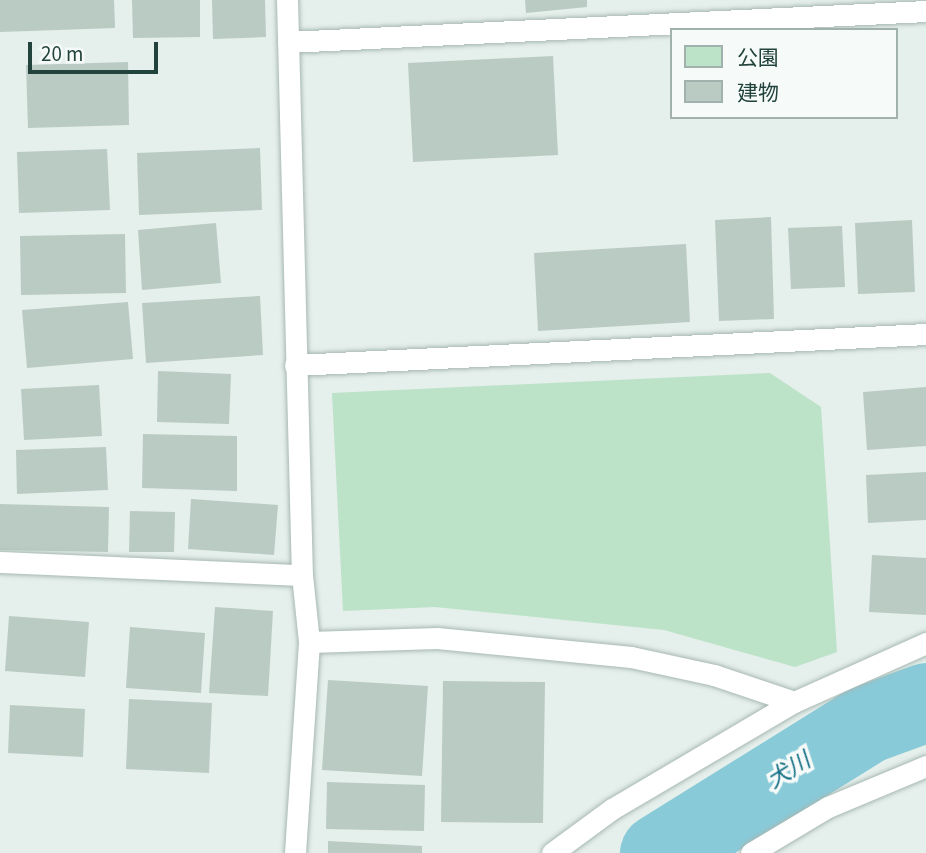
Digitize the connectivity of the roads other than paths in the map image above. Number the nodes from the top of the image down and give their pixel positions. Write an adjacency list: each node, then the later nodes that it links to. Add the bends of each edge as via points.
1 (287, 0): 3 (lane)
2 (926, 11): 3 (lane)
3 (288, 42): 5 (lane)
4 (926, 334): 5 (lane)
5 (295, 365): 7 (lane)
6 (0, 562): 7 (lane)
7 (302, 575): 8 (lane)
8 (309, 642): 10 (lane, via 437,638 631,657 714,675); 12 (lane)
9 (926, 643): 10 (lane)
10 (794, 702): 13 (lane, via 612,809)
11 (926, 766): 14 (lane, via 828,807)
12 (295, 853)
13 (552, 853)
14 (751, 853)

